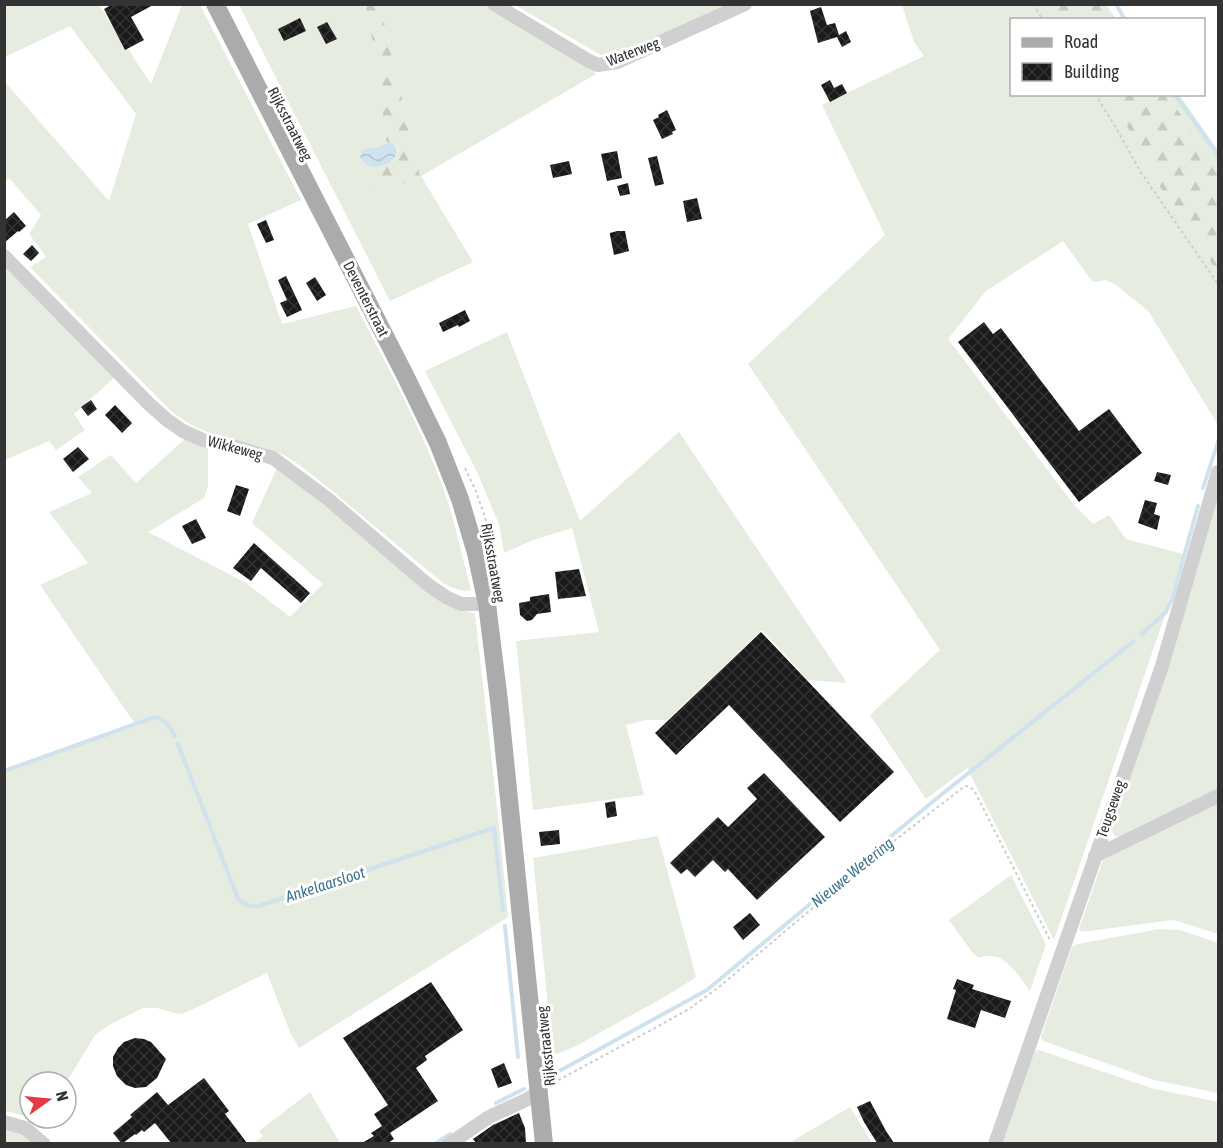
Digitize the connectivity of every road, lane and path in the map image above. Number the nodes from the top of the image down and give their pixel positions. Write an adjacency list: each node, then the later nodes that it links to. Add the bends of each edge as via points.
1 (215, 4): 12 (main road, Deventerstraat, via 438,443 477,553)
2 (494, 4): 3 (street, Waterweg, via 598,65 617,62)
3 (745, 4)
4 (1033, 4): 5 (path)
5 (1042, 18)
6 (1096, 96): 8 (path, via 1140,171)
7 (4, 256): 12 (street, Wikkeweg, via 167,420 202,440 273,458 446,597 461,604)
8 (1218, 284)
9 (464, 466): 11 (path, Rijksstraatweg, via 492,538)
10 (1218, 472): 14 (street, Teugseweg, via 1162,666)
11 (496, 571)
12 (488, 604): 16 (main road, Rijksstraatweg)
13 (1218, 796): 14 (street)
14 (1095, 856): 15 (street, Teugseweg)
15 (1063, 949): 16 (path, via 1049,940 974,790 965,786 689,1009); 21 (street, Teugseweg)
16 (538, 1092): 19 (street); 20 (main road, Rijksstraatweg)
17 (4, 1122): 18 (street, via 25,1128)
18 (44, 1143)
19 (449, 1143)
20 (544, 1143)
21 (995, 1143)

